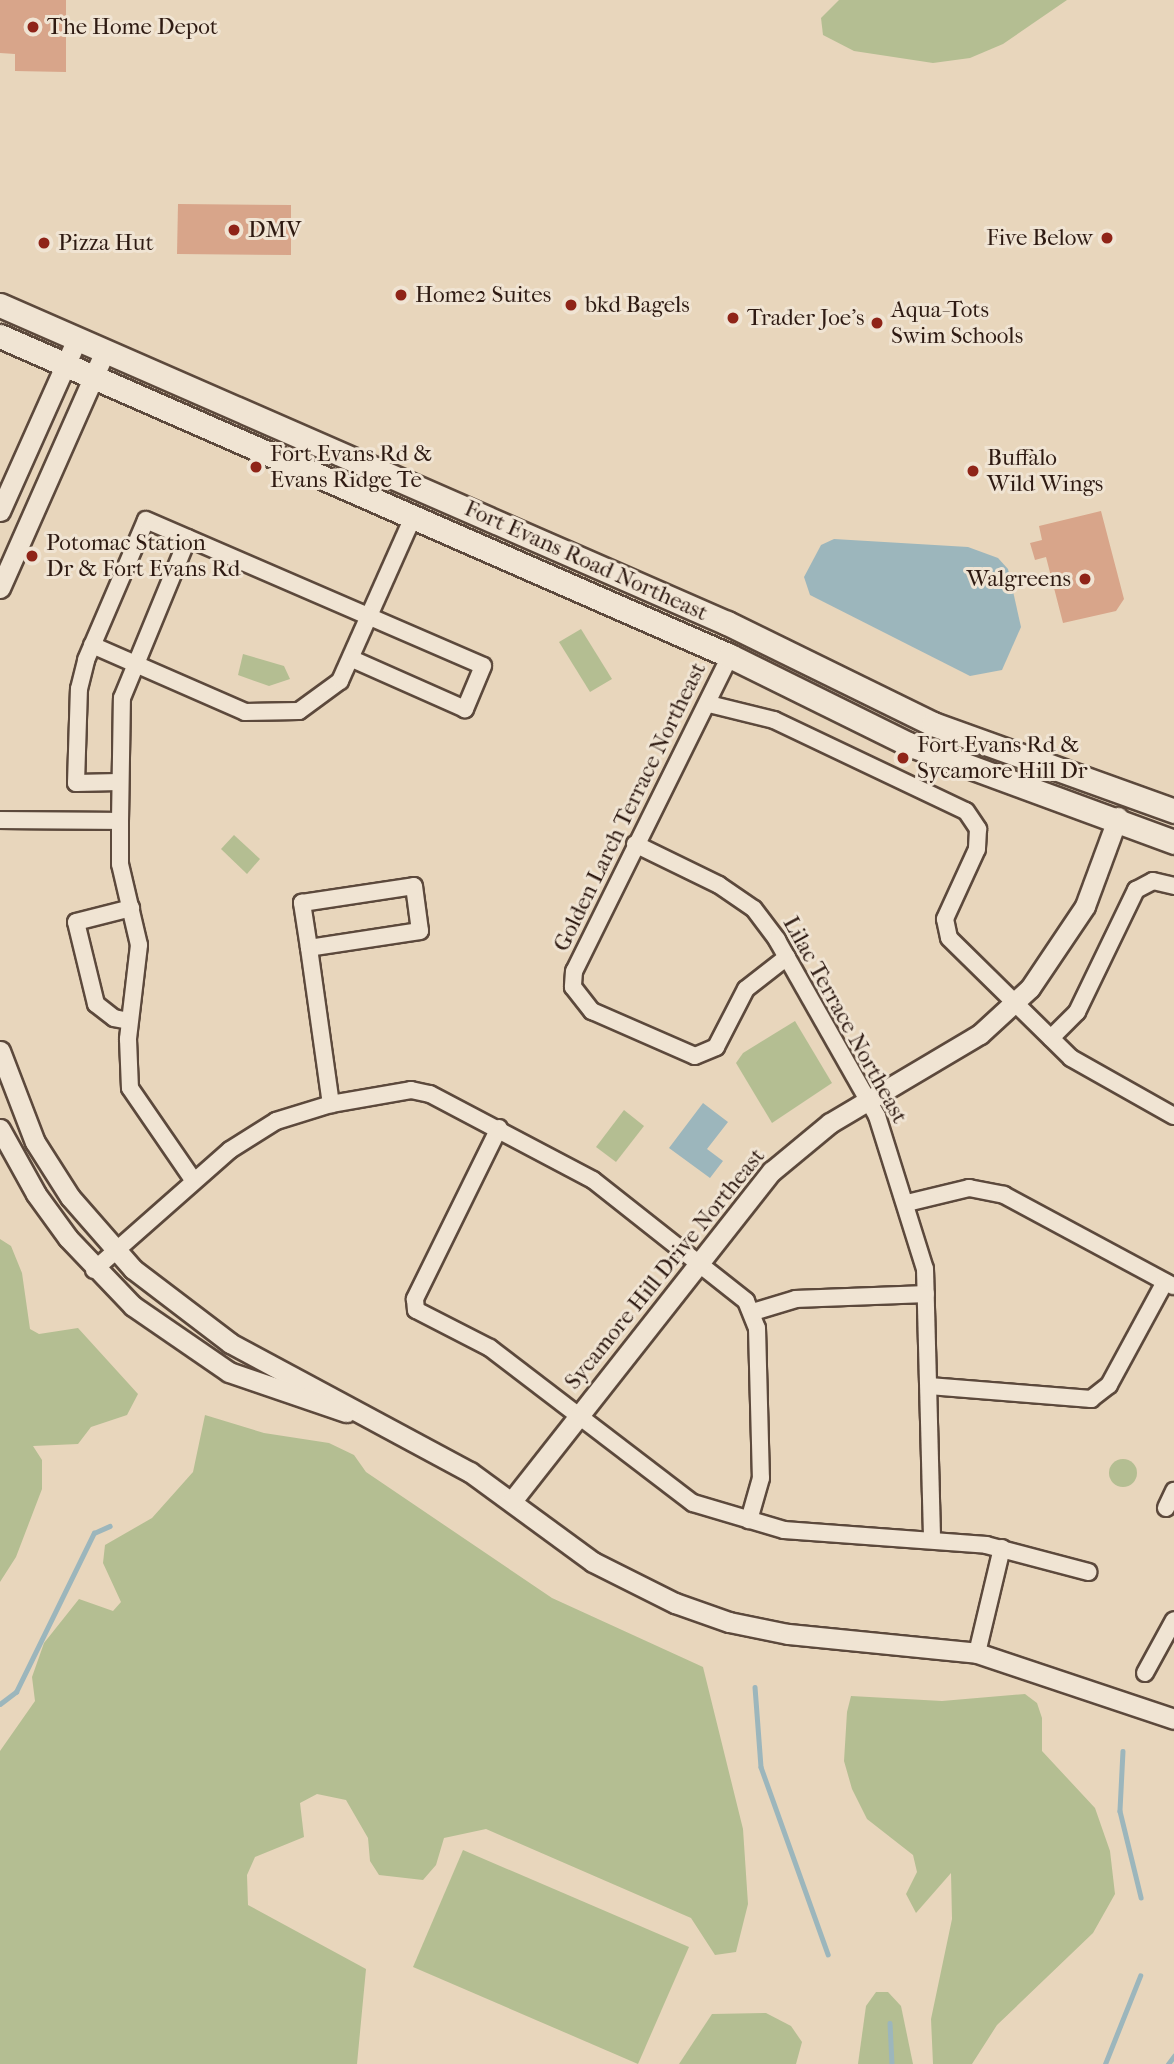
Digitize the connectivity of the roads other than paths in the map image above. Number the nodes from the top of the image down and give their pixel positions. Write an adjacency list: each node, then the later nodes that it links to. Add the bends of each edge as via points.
1 (0, 305): 3 (main road, Fort Evans Road Northeast)
2 (0, 336): 5 (main road, Fort Evans Road Northeast)
3 (77, 339): 4 (main road, Fort Evans Road Northeast); 5 (street)
4 (105, 351): 6 (street); 18 (main road, Fort Evans Road Northeast, via 727,623 933,724)
5 (65, 363): 6 (main road, Fort Evans Road Northeast); 7 (street)
6 (93, 375): 8 (main road, Fort Evans Road Northeast); 10 (street)
7 (0, 511)
8 (414, 515): 11 (street); 13 (main road, Fort Evans Road Northeast)
9 (188, 538): 11 (street); 12 (street, via 146,520); 15 (street)
10 (0, 588)
11 (370, 617): 14 (street); 14 (street, via 483,666 465,709)
12 (92, 645): 15 (street); 17 (street, via 79,689 76,783)
13 (730, 656): 16 (street, Golden Larch Terrace Northeast); 19 (main road, Fort Evans Road Northeast, via 908,744)
14 (352, 659): 15 (street, via 340,681 315,704 264,716)
15 (134, 663): 17 (street, via 120,714)
16 (709, 704): 23 (street, Golden Larch Terrace Northeast); 28 (street, via 774,720 966,811 978,828 977,849 945,927 956,947)
17 (120, 782): 21 (street)
18 (1174, 811)
19 (1118, 817): 22 (main road, Fort Evans Road Northeast); 28 (street, Sycamore Hill Drive Northeast, via 1075,925)
20 (0, 820): 21 (street)
21 (120, 821): 25 (street, via 120,864)
22 (1174, 842)
23 (635, 844): 27 (street, Lilac Terrace Northeast, via 737,895 768,925); 27 (street, Golden Larch Terrace Northeast, via 574,971 573,987 582,1004 685,1054 707,1053 722,1040 746,989)
24 (1174, 886): 30 (street, via 1153,881 1136,890 1077,1012)
25 (131, 908): 29 (street, via 139,945); 29 (street, via 76,922 96,1004 114,1018)
26 (309, 948): 26 (street, via 302,903 414,887 420,932); 33 (street)
27 (787, 957): 32 (street, Lilac Terrace Northeast)
28 (1016, 1002): 30 (street); 32 (street, Sycamore Hill Drive Northeast, via 957,1050)
29 (129, 1021): 37 (street, via 130,1088)
30 (1051, 1038): 34 (street, via 1090,1070)
31 (0, 1051): 39 (street, via 36,1142 70,1197)
32 (868, 1102): 38 (street, Lilac Terrace Northeast); 40 (street, Sycamore Hill Drive Northeast, via 784,1160)
33 (331, 1104): 35 (street, via 411,1090); 37 (street, via 252,1133)
34 (1174, 1116)
35 (499, 1128): 40 (street, via 593,1180); 46 (street, via 414,1305 490,1348)
36 (0, 1129): 41 (street, via 36,1195)
37 (194, 1181): 39 (street)
38 (907, 1203): 42 (street, via 969,1188 1004,1195); 43 (street, Lilac Terrace Northeast, via 921,1248)
39 (115, 1251): 41 (street); 47 (street, via 230,1343)
40 (699, 1259): 44 (street, via 737,1290); 46 (street, Sycamore Hill Drive Northeast)
41 (94, 1270): 47 (street, via 177,1340 229,1371)
42 (1170, 1284): 45 (street, via 1110,1385 1091,1399)
43 (926, 1294): 44 (street, via 796,1299); 45 (street, Lilac Terrace Northeast)
44 (752, 1312): 51 (street, via 761,1478)
45 (929, 1385): 52 (street, Lilac Terrace Northeast)
46 (578, 1415): 49 (street, Sycamore Hill Drive Northeast); 51 (street, via 680,1497)
47 (387, 1426): 49 (street)
48 (1174, 1491): 50 (street)
49 (512, 1501): 56 (street, via 593,1562 675,1603 729,1622 788,1634)
50 (1166, 1507)
51 (749, 1520): 52 (street, via 821,1536)
52 (932, 1538): 53 (street)
53 (1002, 1548): 54 (street); 56 (street)
54 (1088, 1572)
55 (1174, 1620): 57 (street)
56 (977, 1653): 58 (street)
57 (1145, 1673)
58 (1174, 1719)

